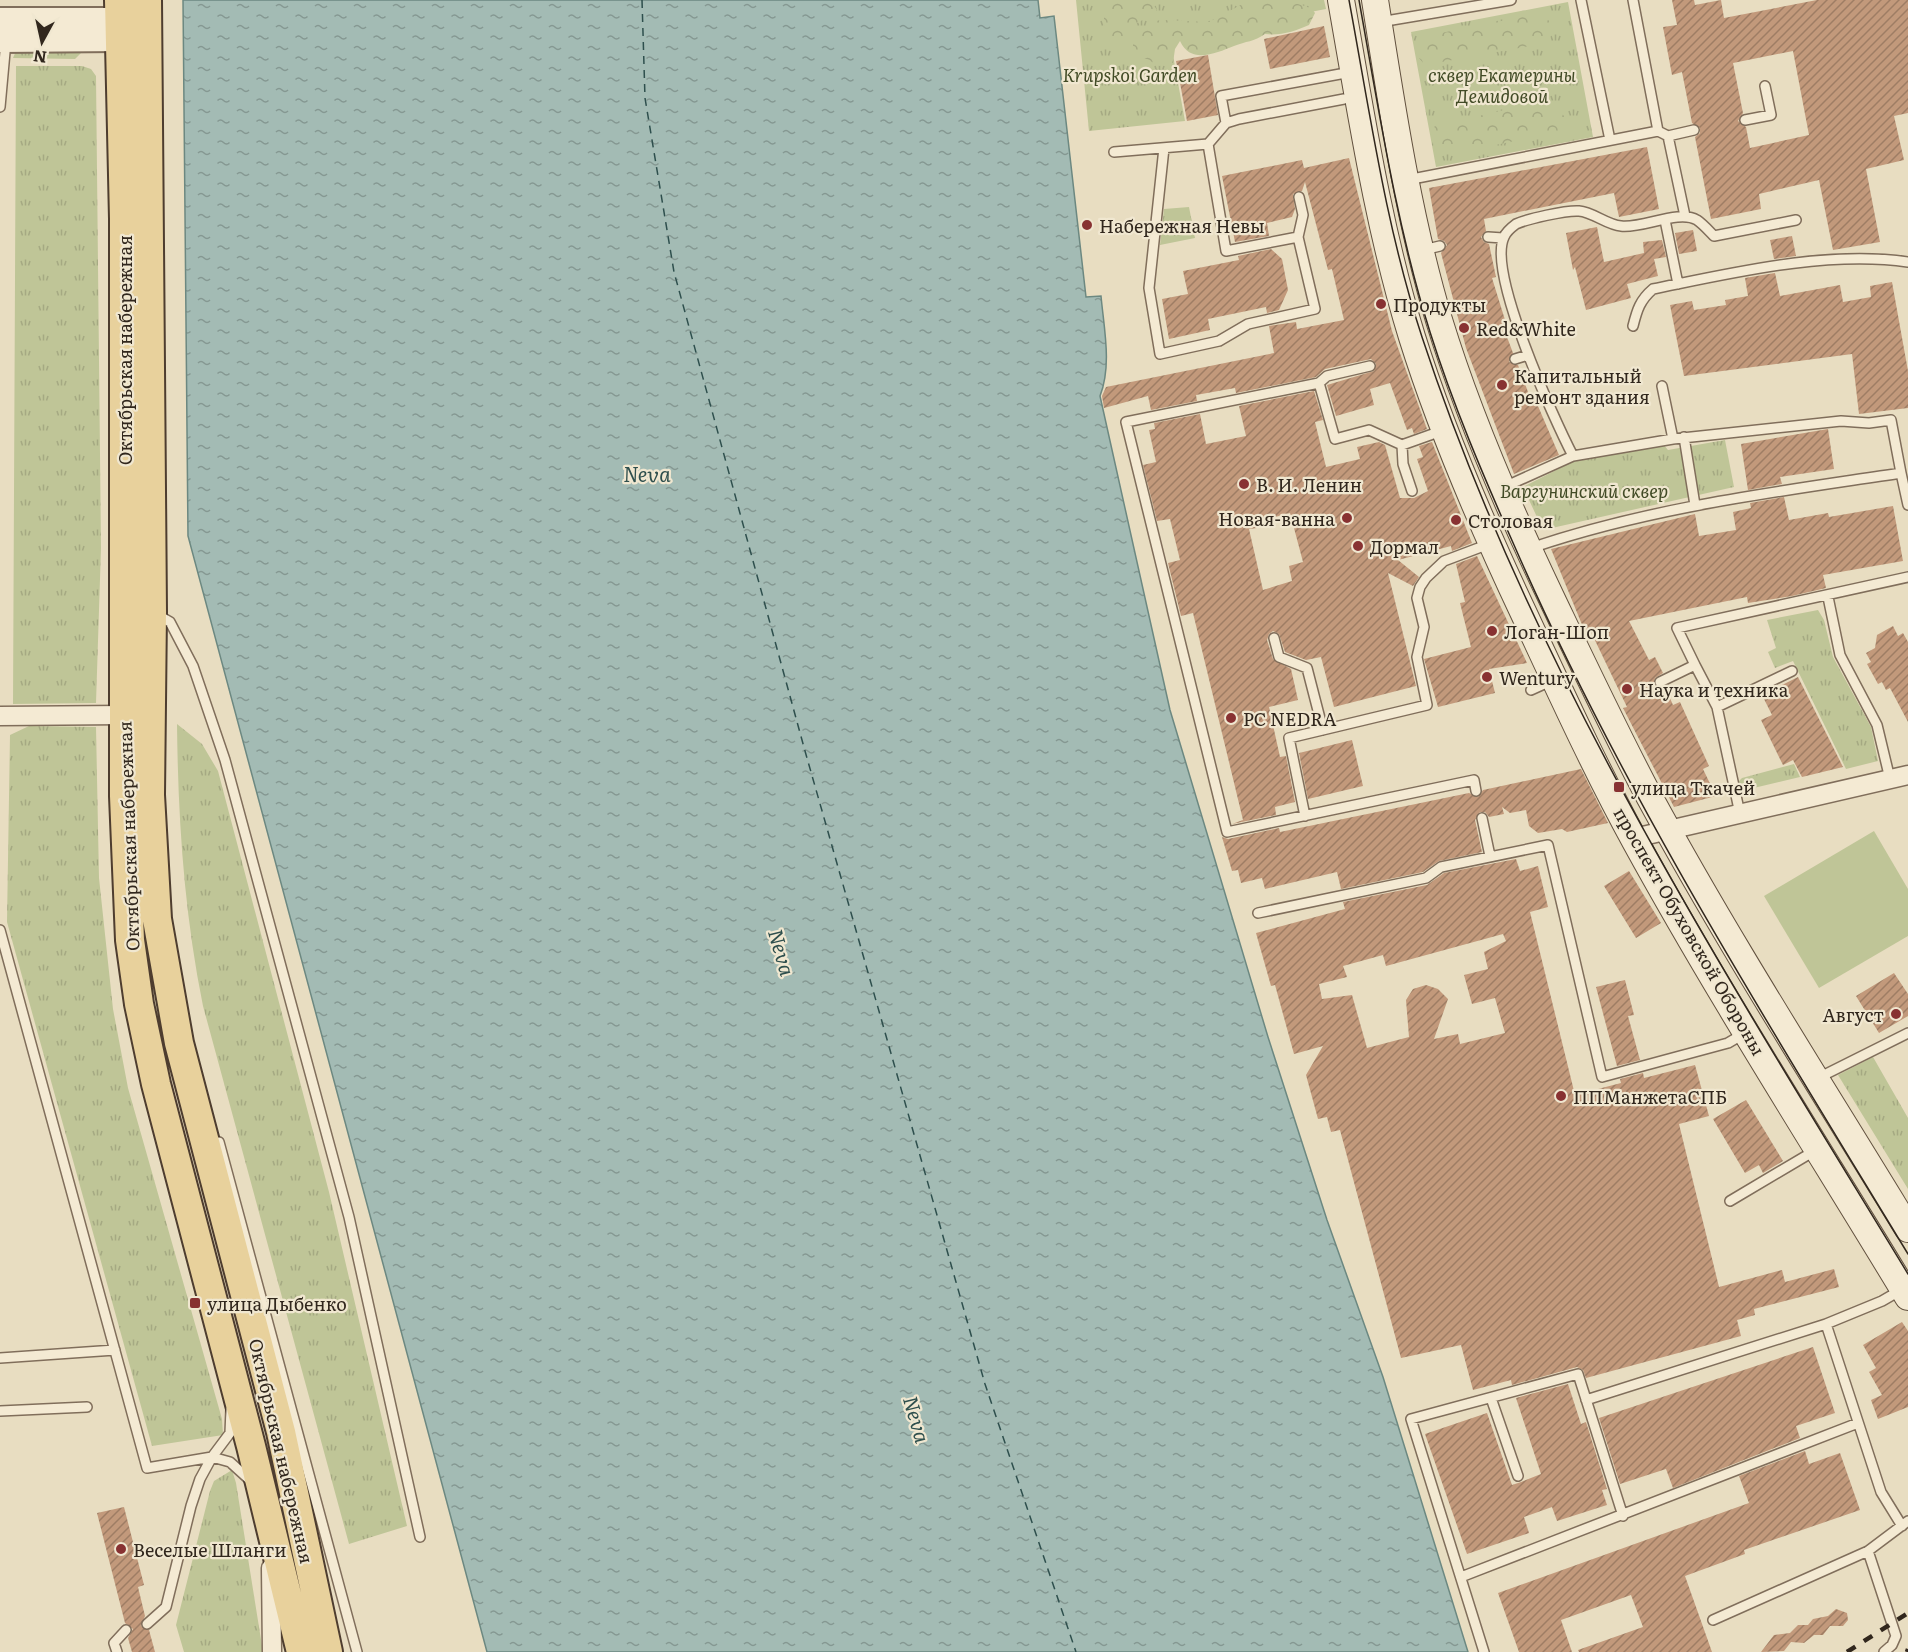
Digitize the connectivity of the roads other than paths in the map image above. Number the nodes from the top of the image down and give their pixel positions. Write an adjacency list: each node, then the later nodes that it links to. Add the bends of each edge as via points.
1 (147, 0): 8 (main road, Октябрьская набережная)
2 (1341, 0): 10 (main road, проспект Обуховской Обороны)
3 (1510, 0): 6 (lane)
4 (1581, 0): 19 (lane)
5 (1633, 0): 17 (lane)
6 (1376, 11): 23 (main road, проспект Обуховской Обороны)
7 (119, 20): 8 (street); 9 (street); 63 (main road, Октябрьская набережная, via 124,219)
8 (147, 31): 55 (main road, Октябрьская набережная)
9 (2, 34): 13 (lane)
10 (1354, 71): 15 (lane, via 1221,96); 41 (main road, проспект Обуховской Обороны, via 1389,254 1412,338)
11 (1765, 86): 14 (lane, via 1771,115)
12 (1344, 99): 15 (lane)
13 (0, 107)
14 (1745, 120)
15 (1226, 123): 20 (lane)
16 (1694, 130): 18 (lane)
17 (1658, 131): 18 (lane); 19 (lane)
18 (1668, 136): 25 (lane)
19 (1610, 140): 23 (lane)
20 (1208, 144): 21 (lane); 28 (lane, via 1226,251)
21 (1164, 148): 22 (lane); 28 (lane, via 1149,288 1160,354 1219,341 1248,324 1315,309)
22 (1114, 152)
23 (1406, 180): 52 (main road, проспект Обуховской Обороны, via 1430,248 1463,374)
24 (1299, 197): 28 (lane, via 1303,215)
25 (1686, 216): 26 (lane); 27 (lane, via 1696,219 1714,236)
26 (1665, 220): 30 (lane, via 1622,226 1579,211 1526,221); 32 (lane)
27 (1796, 220)
28 (1298, 237)
29 (1488, 237): 30 (lane)
30 (1503, 238): 33 (lane)
31 (1908, 262): 32 (lane, via 1874,259 1799,263)
32 (1677, 284): 35 (lane, via 1653,289 1643,297)
33 (1511, 301): 34 (lane); 36 (lane)
34 (1500, 304)
35 (1633, 326)
36 (1528, 355): 37 (lane); 45 (lane)
37 (1515, 359)
38 (1370, 366): 39 (lane, via 1327,376)
39 (1319, 383): 44 (lane, via 1335,439 1369,430); 70 (lane, via 1126,422 1227,832)
40 (1662, 386): 43 (lane)
41 (1444, 429): 44 (lane); 51 (main road, проспект Обуховской Обороны)
42 (1684, 437): 43 (lane); 46 (lane, via 1841,421 1891,420); 49 (lane)
43 (1673, 439): 45 (lane)
44 (1402, 445): 48 (lane, via 1403,464)
45 (1573, 456): 47 (lane)
46 (1901, 473): 49 (lane); 50 (lane)
47 (1513, 483)
48 (1412, 491)
49 (1695, 505): 52 (lane)
50 (1908, 505)
51 (1491, 543): 59 (main road, проспект Обуховской Обороны); 65 (lane, via 1444,561 1420,587 1418,598 1424,627 1417,657 1428,705)
52 (1529, 548): 72 (main road, проспект Обуховской Обороны, via 1603,708)
53 (1908, 577): 54 (lane)
54 (1828, 597): 57 (lane, via 1677,628); 67 (lane, via 1840,655 1877,725)
55 (152, 612): 77 (main road, Октябрьская набережная, via 150,795 157,919); 102 (lane, via 170,622 193,666 225,760 349,1217)
56 (1274, 638): 65 (lane, via 1279,657 1307,668)
57 (1695, 665): 60 (lane); 62 (lane)
58 (1792, 671): 62 (lane)
59 (1554, 679): 61 (lane); 73 (main road, проспект Обуховской Обороны)
60 (1660, 682)
61 (1531, 690)
62 (1717, 707): 69 (lane)
63 (124, 715): 64 (street); 90 (main road, Октябрьская набережная, via 127,883 139,1004 156,1084)
64 (0, 716)
65 (1323, 730): 70 (lane, via 1289,738)
66 (1908, 775): 67 (street)
67 (1890, 779): 69 (street)
68 (1476, 791): 70 (lane, via 1474,780)
69 (1740, 814): 72 (street)
70 (1305, 816)
71 (1482, 818): 74 (lane)
72 (1669, 831): 73 (street); 81 (main road, проспект Обуховской Обороны)
73 (1634, 838): 78 (main road, проспект Обуховской Обороны)
74 (1490, 856): 75 (lane, via 1441,867 1426,878); 78 (lane, via 1548,844 1602,1077 1728,1043)
75 (1258, 913)
76 (0, 930): 88 (lane)
77 (165, 973): 80 (lane); 111 (main road, Октябрьская набережная, via 179,1043 280,1432)
78 (1747, 1032): 83 (main road, проспект Обуховской Обороны)
79 (1908, 1033): 81 (lane)
80 (192, 1050)
81 (1816, 1080): 85 (main road, проспект Обуховской Обороны)
82 (215, 1128): 112 (lane)
83 (1818, 1149): 84 (lane); 86 (main road, проспект Обуховской Обороны)
84 (1730, 1201)
85 (1907, 1227)
86 (1906, 1293): 87 (lane)
87 (1826, 1324): 92 (lane); 95 (lane)
88 (115, 1350): 89 (lane); 96 (lane, via 147,1468)
89 (0, 1358)
90 (237, 1392): 96 (lane, via 229,1413 230,1433); 98 (main road, Октябрьская набережная)
91 (1491, 1398): 92 (lane, via 1578,1374); 97 (lane); 104 (lane, via 1411,1419)
92 (1587, 1400): 99 (lane)
93 (87, 1407): 94 (lane)
94 (0, 1412)
95 (1858, 1423): 99 (lane); 101 (lane, via 1881,1492)
96 (212, 1457): 98 (lane, via 230,1462); 106 (lane, via 191,1506 166,1607)
97 (1518, 1476)
98 (262, 1489): 100 (main road, Октябрьская набережная)
99 (1623, 1515): 104 (lane)
100 (270, 1522): 109 (street); 110 (main road, Октябрьская набережная)
101 (1905, 1524): 103 (lane)
102 (420, 1537)
103 (1868, 1551): 105 (lane); 114 (lane, via 1896,1636)
104 (1461, 1577): 113 (lane)
105 (1713, 1620)
106 (147, 1624)
107 (126, 1630): 108 (lane, via 114,1643)
108 (117, 1652)
109 (272, 1652)
110 (301, 1652)
111 (328, 1652)
112 (357, 1652)
113 (1484, 1652)
114 (1884, 1652)

